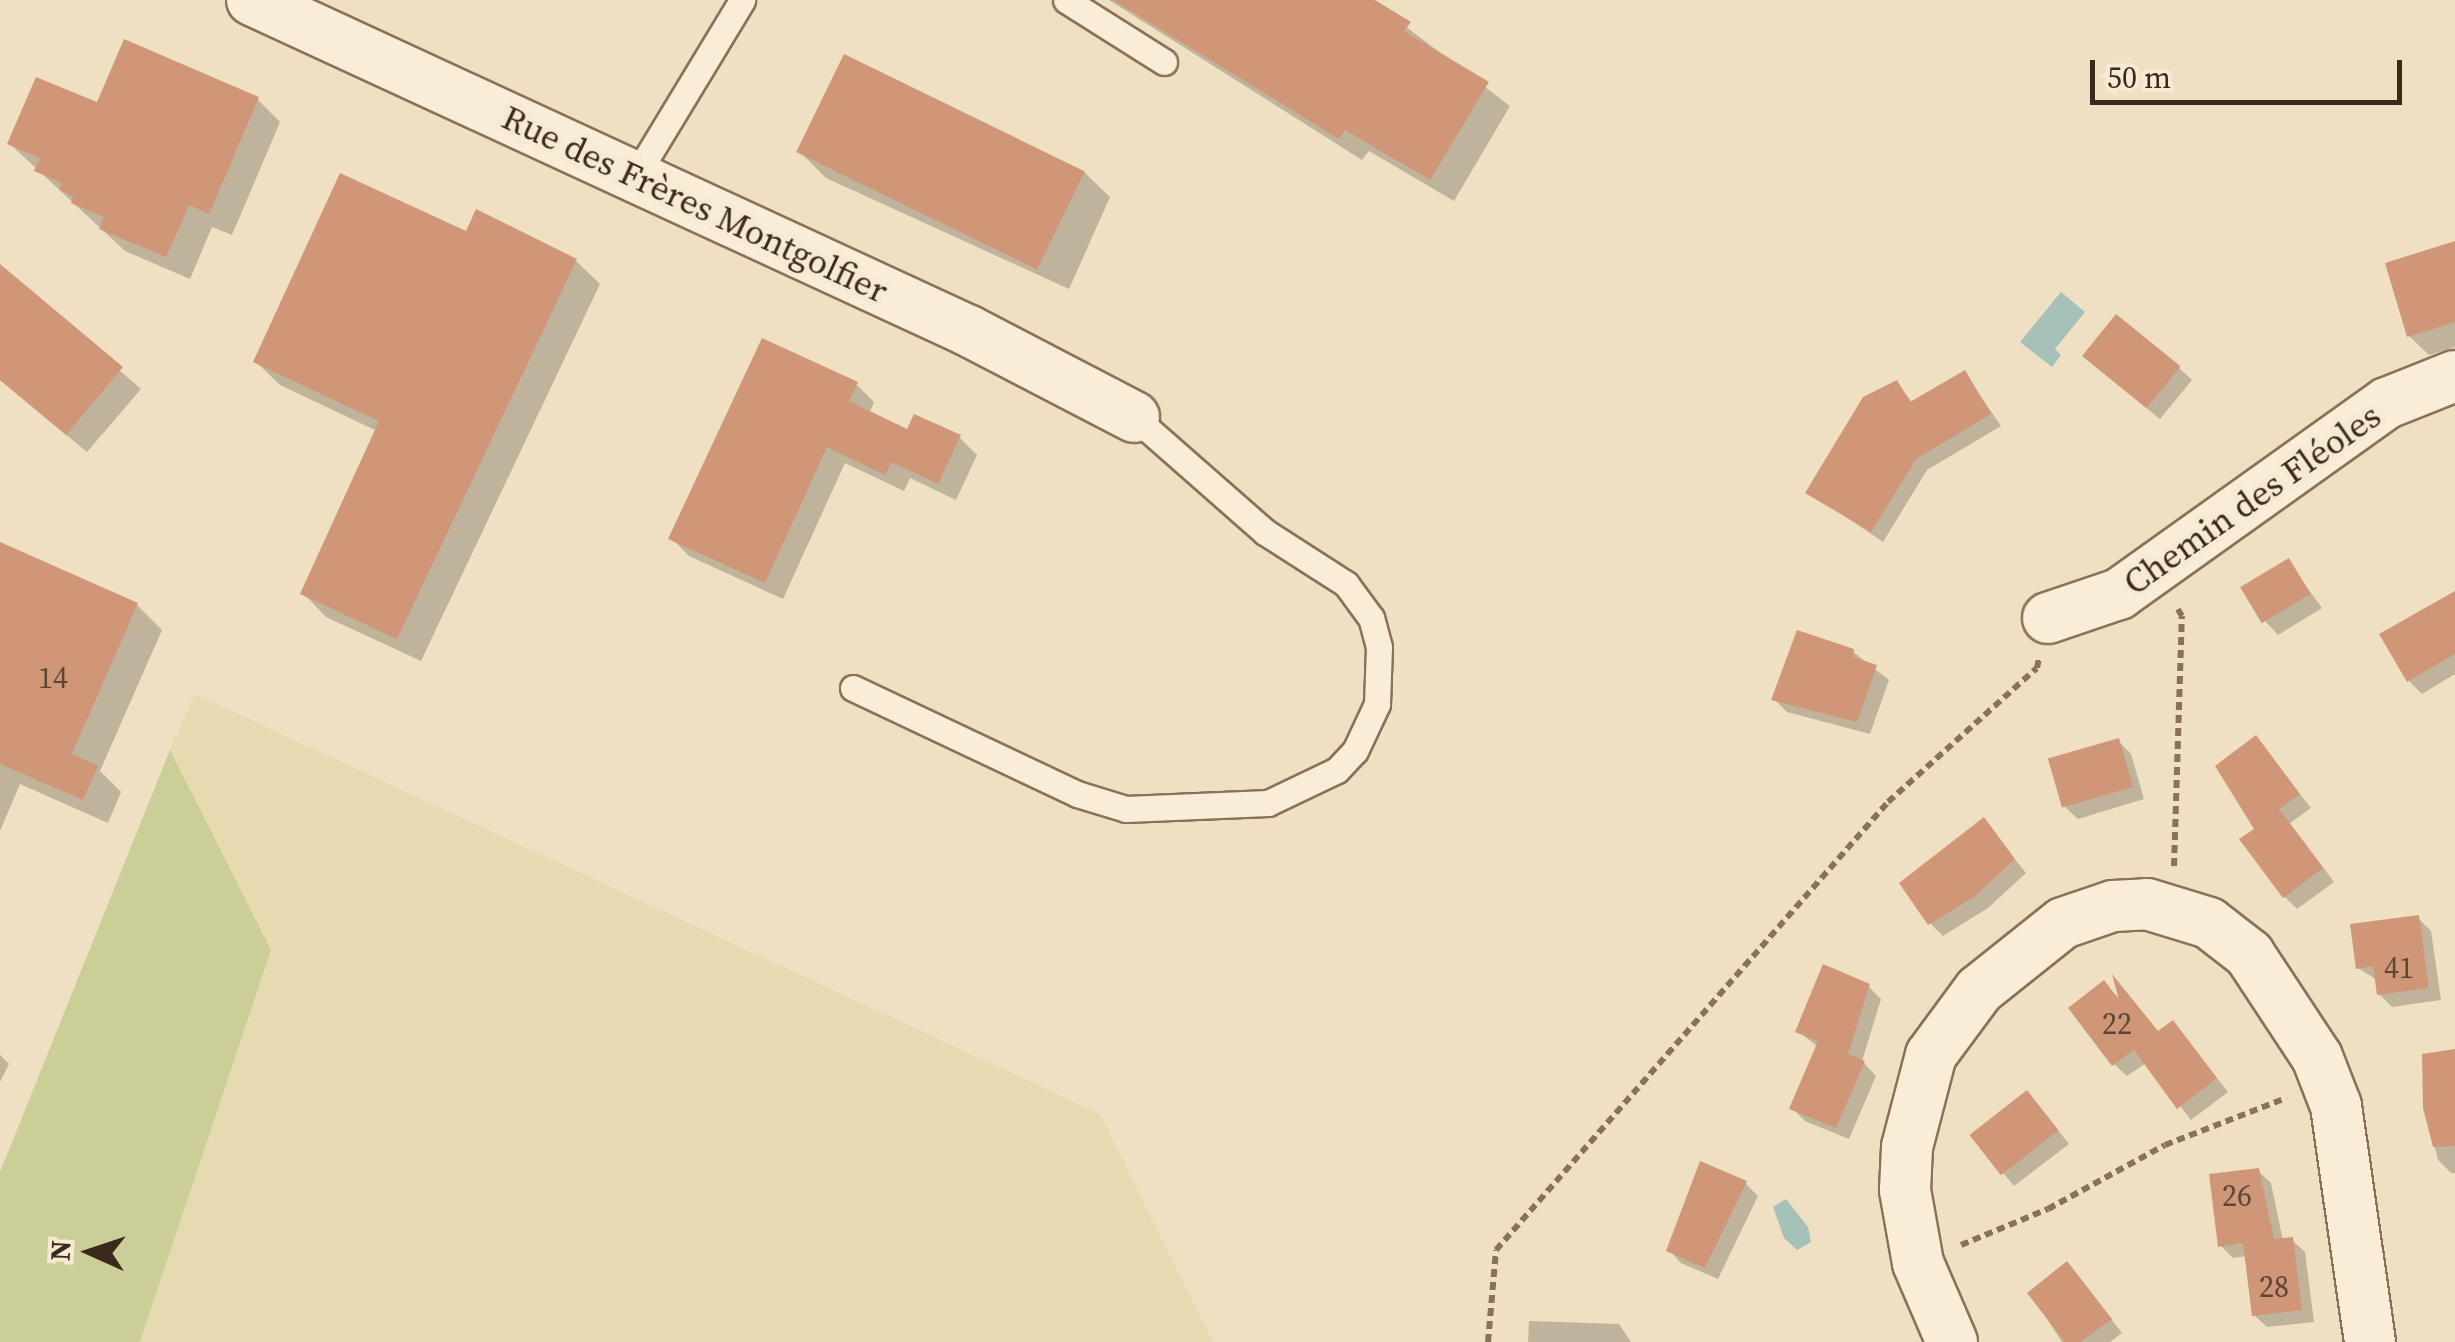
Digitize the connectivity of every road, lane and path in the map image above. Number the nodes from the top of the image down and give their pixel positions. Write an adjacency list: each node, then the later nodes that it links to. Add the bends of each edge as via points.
1 (252, 0): 5 (street, Rue des Frères Montgolfier)
2 (742, 0): 5 (lane)
3 (1066, 0): 4 (lane)
4 (1164, 62)
5 (635, 176): 7 (street, Rue des Frères Montgolfier, via 1090,388)
6 (2455, 376): 8 (street, Chemin des Fléoles, via 2387,403)
7 (1134, 416): 10 (lane, via 1265,532 1346,584 1371,618 1382,676 1377,704 1338,770 1268,803 1126,809 1077,794)
8 (2154, 570): 9 (street, Chemin des Fléoles, via 2119,594); 11 (path, via 2182,616)
9 (2048, 618): 14 (path, via 2037,668 1888,802 1496,1250)
10 (853, 688)
11 (2172, 907): 12 (street, via 2209,923 2249,954 2280,992); 13 (street, via 2113,906 2063,923 1979,990 1931,1054 1907,1147 1905,1190)
12 (2326, 1082): 13 (path, via 2165,1145 2048,1209); 16 (street, via 2336,1106)
13 (1918, 1263): 15 (street)
14 (1488, 1342)
15 (1952, 1342)
16 (2370, 1342)

